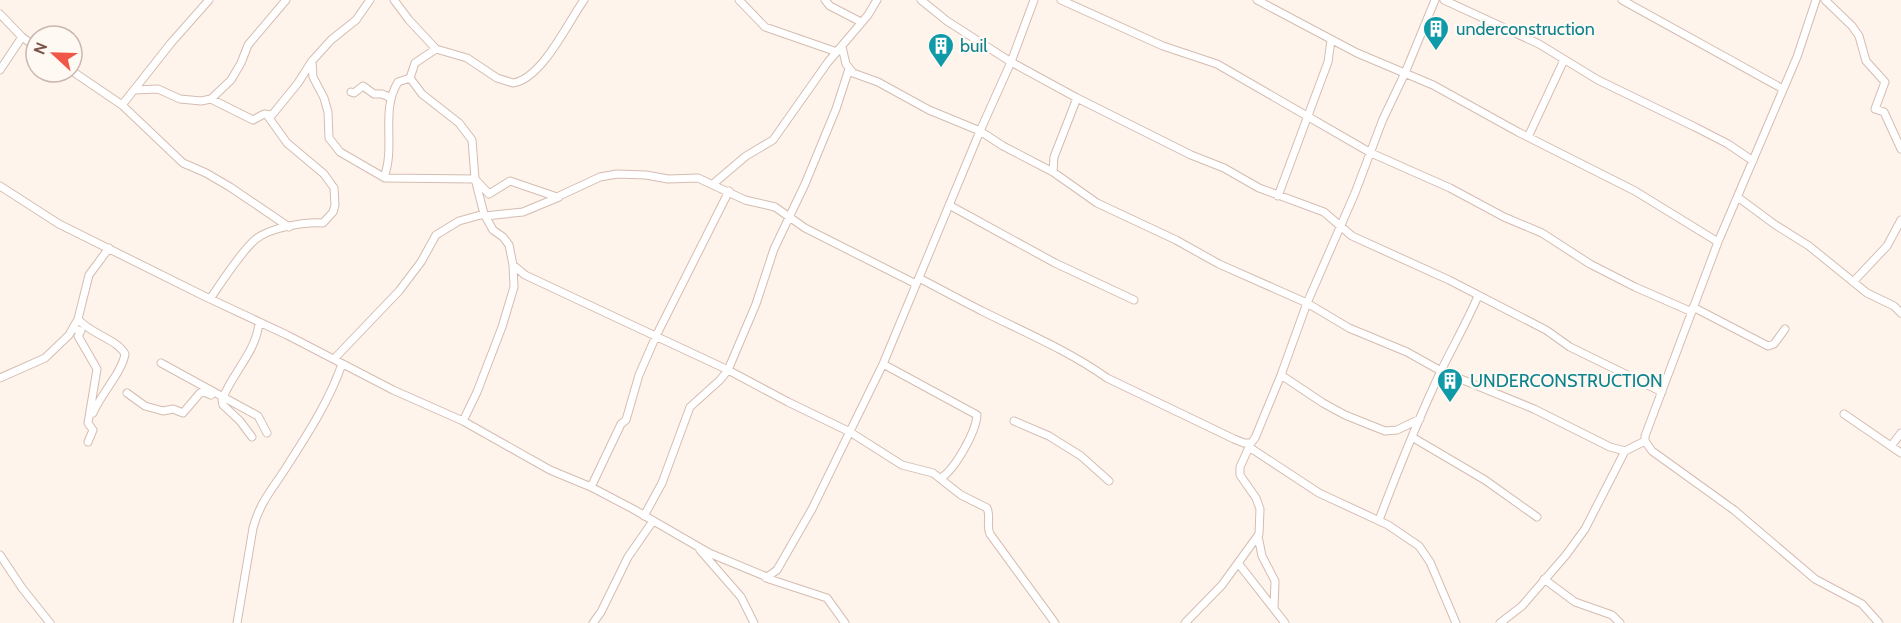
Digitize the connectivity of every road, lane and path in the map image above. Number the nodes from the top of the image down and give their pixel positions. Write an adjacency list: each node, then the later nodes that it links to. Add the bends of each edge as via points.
1 (209, 0): 35 (street)
2 (286, 0): 39 (street, via 248,45 231,80)
3 (370, 0): 27 (street, via 356,20)
4 (394, 0): 24 (street)
5 (584, 0): 24 (street, via 557,44 532,73 517,83 508,83 462,56)
6 (739, 0): 25 (street, via 765,27)
7 (825, 0): 21 (street)
8 (877, 0): 21 (street)
9 (921, 0): 28 (street)
10 (1034, 0): 28 (street)
11 (1061, 0): 19 (street)
12 (1082, 0): 19 (street)
13 (1257, 0): 23 (street)
14 (1435, 0): 31 (street)
15 (1444, 0): 26 (street, via 1521,34)
16 (1622, 0): 34 (street)
17 (1825, 0): 45 (street, via 1852,26 1866,61 1885,82 1875,109 1884,112)
18 (1813, 1): 34 (street)
19 (1079, 8): 42 (street, via 1163,46 1217,64)
20 (0, 14): 22 (street)
21 (861, 22): 25 (street)
22 (22, 37): 30 (street)
23 (1331, 39): 31 (street); 42 (street, via 1331,52)
24 (436, 49): 32 (street, via 415,63)
25 (839, 50): 29 (street); 51 (street, via 773,141 746,156)
26 (1564, 60): 44 (street); 47 (street, via 1728,144)
27 (312, 61): 41 (street, via 276,111); 49 (street, via 313,77 328,112 331,142 340,152)
28 (1011, 62): 38 (street); 43 (street)
29 (849, 69): 43 (street); 59 (street)
30 (0, 70)
31 (1405, 73): 44 (street); 46 (street)
32 (410, 78): 37 (street, via 398,82); 50 (street, via 472,140)
33 (84, 79): 40 (street)
34 (1783, 89): 47 (street)
35 (134, 90): 39 (street, via 158,89 180,99); 40 (street)
36 (351, 92): 37 (street, via 363,86 374,94)
37 (389, 97): 49 (street, via 390,141)
38 (1077, 98): 48 (street, via 1054,157); 54 (street)
39 (211, 99): 41 (street, via 253,120)
40 (122, 105): 62 (street, via 183,163 230,187)
41 (267, 115): 62 (street, via 287,143 324,174 334,188 335,205 325,222)
42 (1307, 116): 46 (street); 54 (street)
43 (980, 131): 48 (street); 57 (street)
44 (1528, 137): 63 (street, via 1635,191)
45 (1901, 149)
46 (1371, 153): 61 (street); 72 (street, via 1542,233 1635,287)
47 (1753, 161): 56 (street)
48 (1053, 172): 71 (street, via 1097,203)
49 (384, 177): 50 (street)
50 (475, 179): 55 (street, via 489,194 510,181); 58 (street)
51 (712, 184): 53 (street); 55 (street, via 693,178 617,174 600,177)
52 (0, 186): 64 (street, via 59,224)
53 (729, 191): 59 (street, via 775,207); 78 (street)
54 (1278, 196): 61 (street, via 1324,212)
55 (559, 197): 58 (street, via 523,212)
56 (1739, 198): 63 (street); 67 (street, via 1809,246)
57 (949, 205): 66 (street); 70 (street, via 1055,263)
58 (485, 215): 65 (street, via 509,245); 79 (street, via 459,221 436,235 399,291)
59 (790, 217): 66 (street, via 805,228); 83 (street)
60 (1901, 220): 67 (street, via 1887,246)
61 (1340, 226): 68 (street, via 1352,236); 71 (street)
62 (288, 227): 69 (street, via 254,240)
63 (1718, 242): 72 (street)
64 (109, 248): 69 (street); 74 (street, via 86,282)
65 (513, 265): 78 (street, via 525,275); 93 (street, via 514,287 502,327)
66 (917, 281): 82 (street); 102 (street, via 1035,336 1137,393)
67 (1852, 282): 73 (street)
68 (1478, 296): 84 (street); 87 (street)
69 (210, 299): 75 (street)
70 (1134, 300)
71 (1307, 303): 84 (street); 85 (street)
72 (1692, 309): 77 (street, via 1767,346 1774,344); 87 (street)
73 (1901, 313)
74 (78, 319): 76 (street); 90 (street, via 125,354)
75 (259, 322): 79 (street); 89 (street, via 256,339)
76 (73, 328): 86 (street, via 45,358); 101 (street, via 81,331 78,336 97,369 88,423 93,429)
77 (1785, 329)
78 (656, 336): 83 (street); 108 (street, via 626,420)
79 (334, 358): 81 (street)
80 (161, 363): 89 (street)
81 (342, 364): 93 (street); 121 (street, via 317,416 261,504 252,528)
82 (883, 364): 95 (street); 106 (street, via 976,413 977,421 967,443 951,470)
83 (728, 370): 95 (street); 109 (street, via 690,407 662,483)
84 (1441, 371): 92 (street); 104 (street)
85 (1281, 375): 92 (street, via 1345,415 1385,431); 102 (street)
86 (0, 378)
87 (1662, 392): 100 (street)
88 (127, 393): 89 (street, via 145,406 182,413 202,392)
89 (222, 398): 96 (street, via 258,416); 99 (street, via 223,405)
90 (93, 413)
91 (1844, 414): 103 (street)
92 (1420, 419): 98 (street)
93 (464, 421): 108 (street, via 550,470)
94 (1014, 422): 107 (street, via 1049,436)
95 (850, 432): 106 (street, via 902,465 927,470); 117 (street, via 777,570 767,577)
96 (267, 433)
97 (1901, 433): 103 (street)
98 (1412, 436): 110 (street); 111 (street)
99 (252, 437)
100 (1645, 441): 104 (street); 131 (street, via 1652,451 1734,510 1815,579 1862,604)
101 (88, 442)
102 (1250, 445): 111 (street, via 1319,493); 113 (street, via 1240,474 1260,509)
103 (1891, 446): 105 (street)
104 (1625, 451): 118 (street, via 1585,529)
105 (1901, 453)
106 (941, 478): 125 (street, via 987,509 990,534)
107 (1109, 481)
108 (591, 487): 109 (street)
109 (644, 516): 112 (street)
110 (1537, 517)
111 (1379, 520): 128 (street, via 1419,546)
112 (653, 521): 114 (street); 122 (street, via 628,557)
113 (1258, 536): 116 (street); 119 (street, via 1262,556 1275,581)
114 (696, 546): 117 (street); 123 (street, via 741,597)
115 (0, 555): 120 (street)
116 (1238, 563): 119 (street); 126 (street)
117 (761, 576): 124 (street, via 827,597)
118 (1544, 579): 129 (street, via 1522,606); 130 (street, via 1575,602 1612,615)
119 (1274, 609): 127 (street)
120 (50, 623)
121 (237, 623)
122 (593, 623)
123 (754, 623)
124 (845, 623)
125 (1055, 623)
126 (1185, 623)
127 (1285, 623)
128 (1456, 623)
129 (1500, 623)
130 (1620, 623)
131 (1879, 623)

